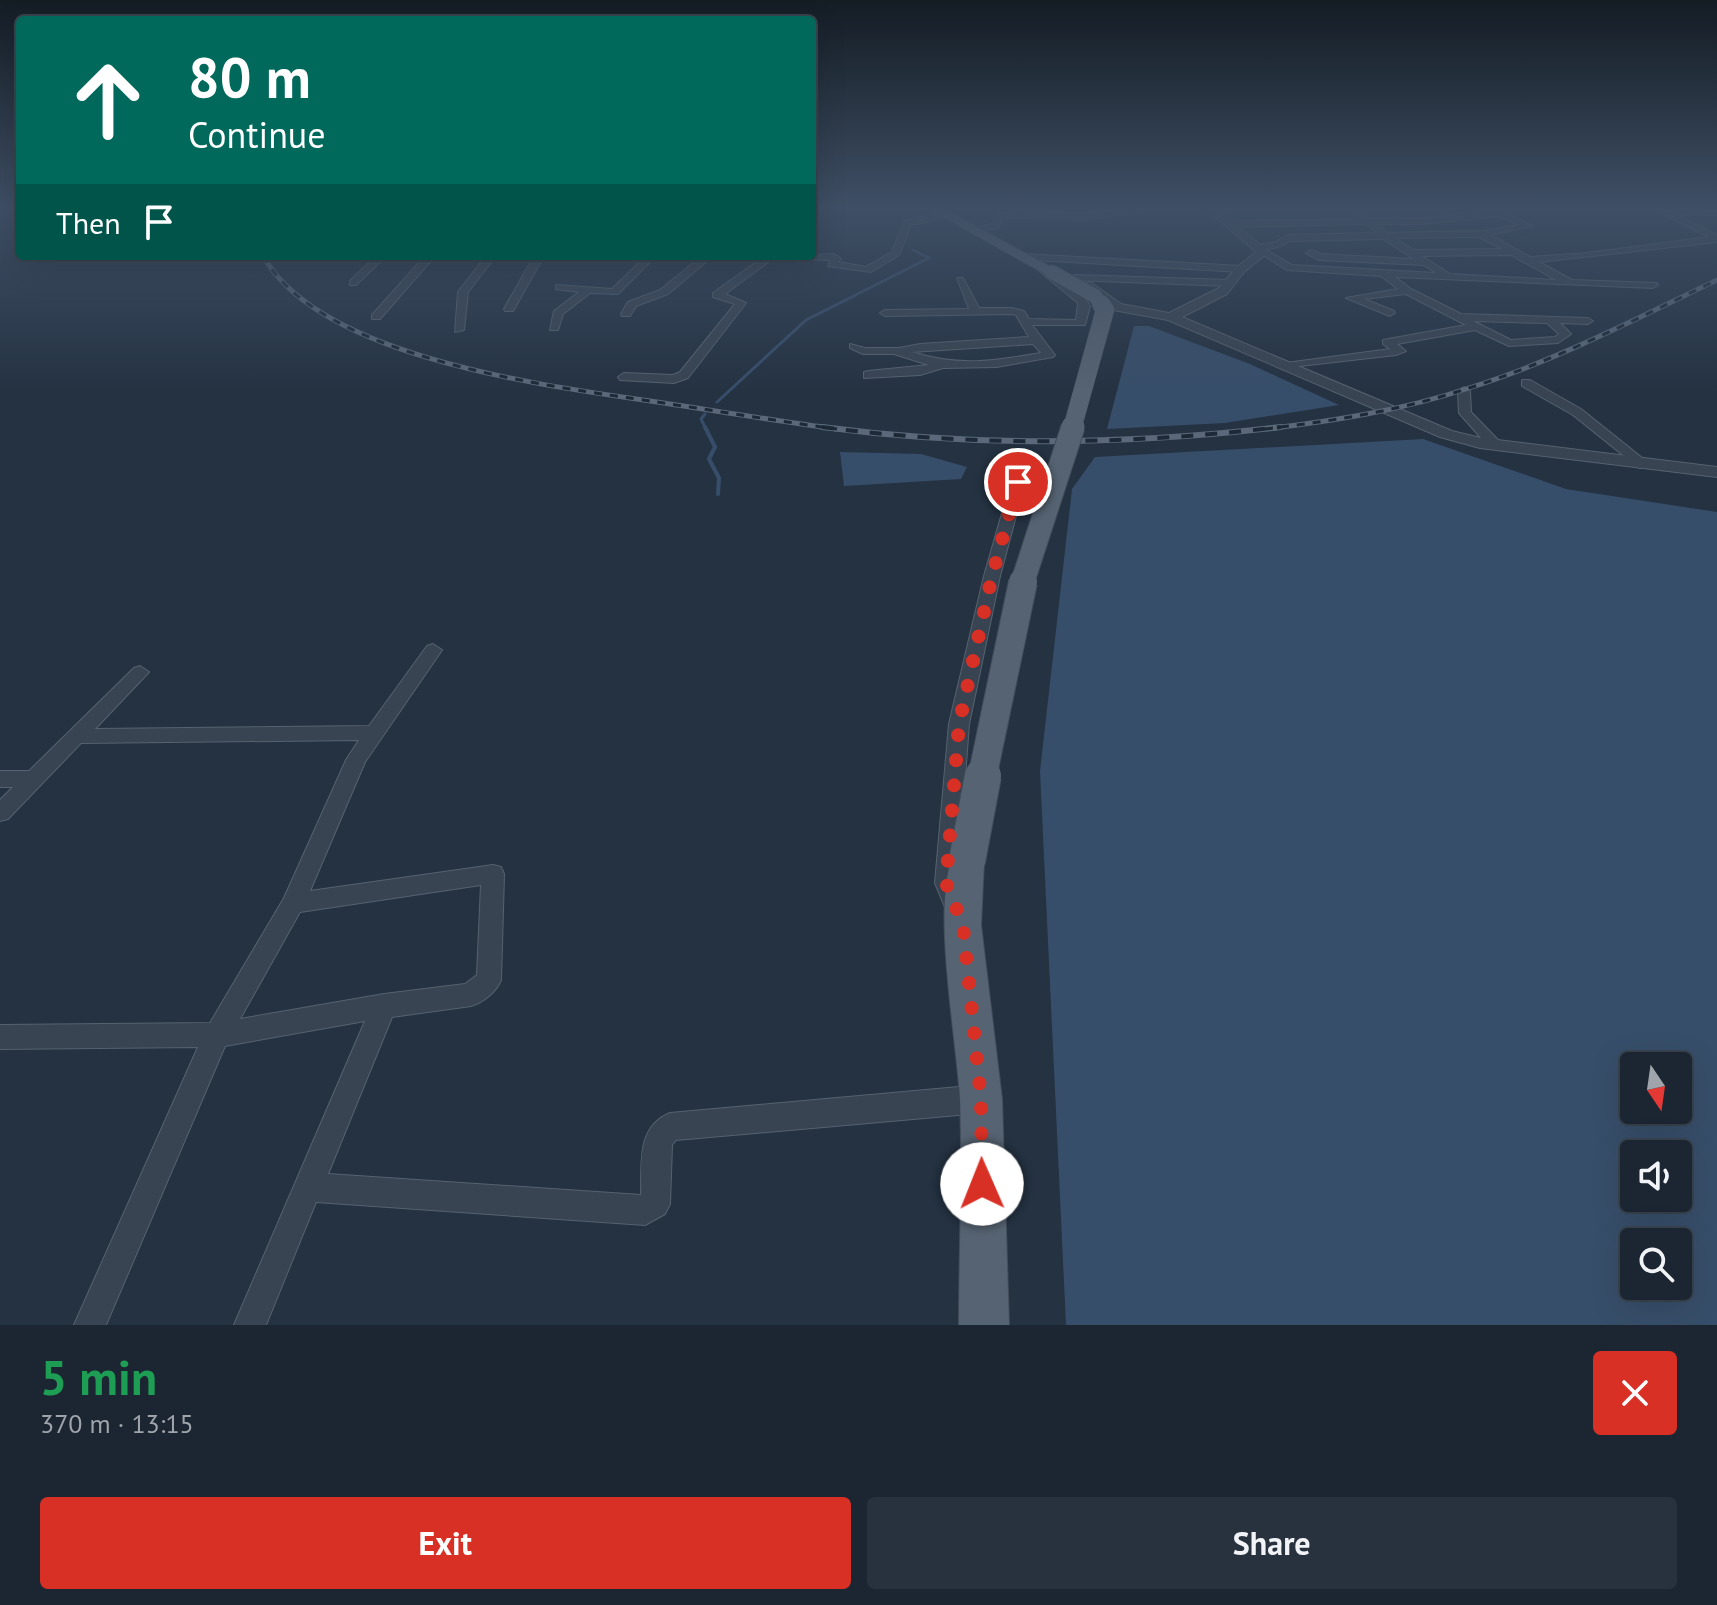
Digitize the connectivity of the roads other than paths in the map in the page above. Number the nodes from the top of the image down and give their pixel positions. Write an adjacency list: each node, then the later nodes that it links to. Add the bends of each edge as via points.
1 (368, 269): 20 (street)
2 (419, 269): 32 (street)
3 (481, 269): 40 (street, via 463,292)
4 (532, 269): 27 (street)
5 (639, 269): 25 (street, via 617,291)
6 (692, 269): 31 (street, via 664,292 632,304)
7 (753, 269): 47 (street, via 717,295 741,303 684,375)
8 (1047, 269): 37 (street, via 1085,306 1079,324)
9 (1048, 269): 33 (street, via 1117,307)
10 (1048, 269): 62 (main road, bridge, via 1095,296 1105,310 1095,362 1021,588 967,861)
11 (1066, 269): 21 (street)
12 (1225, 269): 13 (street)
13 (1241, 269): 21 (street)
14 (1301, 269): 17 (street)
15 (1437, 269): 18 (street)
16 (1545, 269): 22 (street)
17 (1385, 274): 18 (street); 26 (street)
18 (1448, 276): 22 (street)
19 (960, 280): 28 (street)
20 (353, 283)
21 (1230, 283): 33 (street)
22 (1571, 284): 23 (street)
23 (1653, 285)
24 (560, 287): 25 (street)
25 (586, 291): 39 (street, via 558,313)
26 (1407, 291): 30 (street, via 1351,298); 34 (street)
27 (509, 309)
28 (975, 311): 29 (street); 37 (street, via 1018,312)
29 (885, 313)
30 (1390, 313)
31 (626, 314)
32 (376, 317)
33 (1171, 317): 45 (street)
34 (1454, 317): 35 (street); 38 (street)
35 (1550, 320): 36 (street); 38 (street, via 1566,334 1558,340 1518,345)
36 (1588, 321)
37 (1025, 322): 41 (street)
38 (1475, 327): 45 (street, via 1387,342 1400,351 1396,352)
39 (554, 328)
40 (459, 330)
41 (1036, 340): 43 (street); 44 (street, via 1049,355 996,364)
42 (854, 346): 43 (street)
43 (898, 352): 44 (street)
44 (942, 365): 46 (street)
45 (1286, 366): 50 (street, via 1446,434)
46 (868, 375)
47 (624, 377)
48 (1526, 383): 51 (street, via 1577,412)
49 (1464, 391): 50 (street, via 1465,413)
50 (1495, 445): 51 (street)
51 (1644, 465): 52 (street)
52 (1717, 472)
53 (1018, 482): 62 (street, via 959,724 946,883)
54 (433, 650): 56 (street)
55 (140, 672): 57 (street)
56 (373, 733): 57 (street); 61 (street)
57 (76, 736): 59 (street)
58 (0, 779): 59 (street)
59 (33, 779): 60 (street)
60 (0, 813)
61 (293, 903): 63 (street, via 493,874 485,986 471,995); 64 (street)
62 (963, 925): 66 (main road)
63 (384, 1006): 64 (street); 67 (street)
64 (217, 1035): 65 (street); 68 (street)
65 (0, 1037)
66 (981, 1099): 67 (street, via 670,1127 658,1139 655,1204 645,1210); 70 (main road)
67 (309, 1187): 69 (street)
68 (90, 1325)
69 (250, 1325)
70 (984, 1325)

